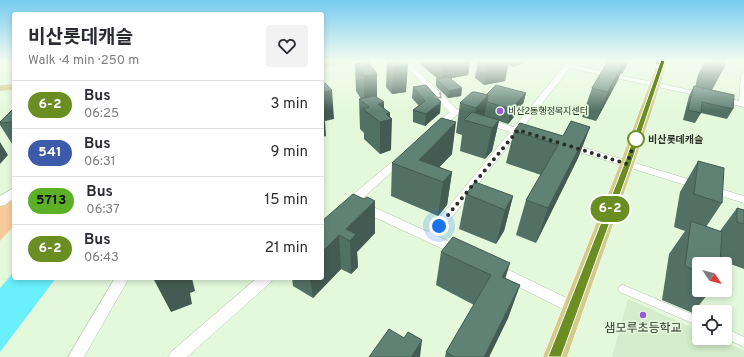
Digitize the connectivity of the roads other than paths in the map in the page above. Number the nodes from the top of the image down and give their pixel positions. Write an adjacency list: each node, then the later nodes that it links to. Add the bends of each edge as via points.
1 (421, 78): 12 (street, one-way to 12)
2 (560, 78): 13 (street)
3 (627, 78): 8 (street)
4 (657, 78): 8 (main road)
5 (744, 78): 11 (street)
6 (12, 79): 7 (main road)
7 (0, 80)
8 (655, 85): 11 (street); 17 (main road)
9 (12, 87): 10 (main road)
10 (0, 88)
11 (744, 105)
12 (455, 112): 13 (street); 14 (street)
13 (520, 131): 23 (street)
14 (432, 132)
15 (560, 143): 17 (street)
16 (409, 152): 21 (street)
17 (627, 164): 19 (street); 29 (main road)
18 (12, 193): 20 (street)
19 (744, 200)
20 (0, 202)
21 (352, 202): 22 (street); 23 (street)
22 (338, 214)
23 (430, 237): 24 (street)
24 (466, 254)
25 (487, 264): 29 (street)
26 (121, 280): 33 (street)
27 (264, 280): 34 (street)
28 (623, 289): 30 (street)
29 (572, 307): 35 (main road)
30 (692, 319)
31 (732, 337): 32 (street)
32 (744, 342)
33 (76, 357)
34 (176, 357)
35 (554, 357)

